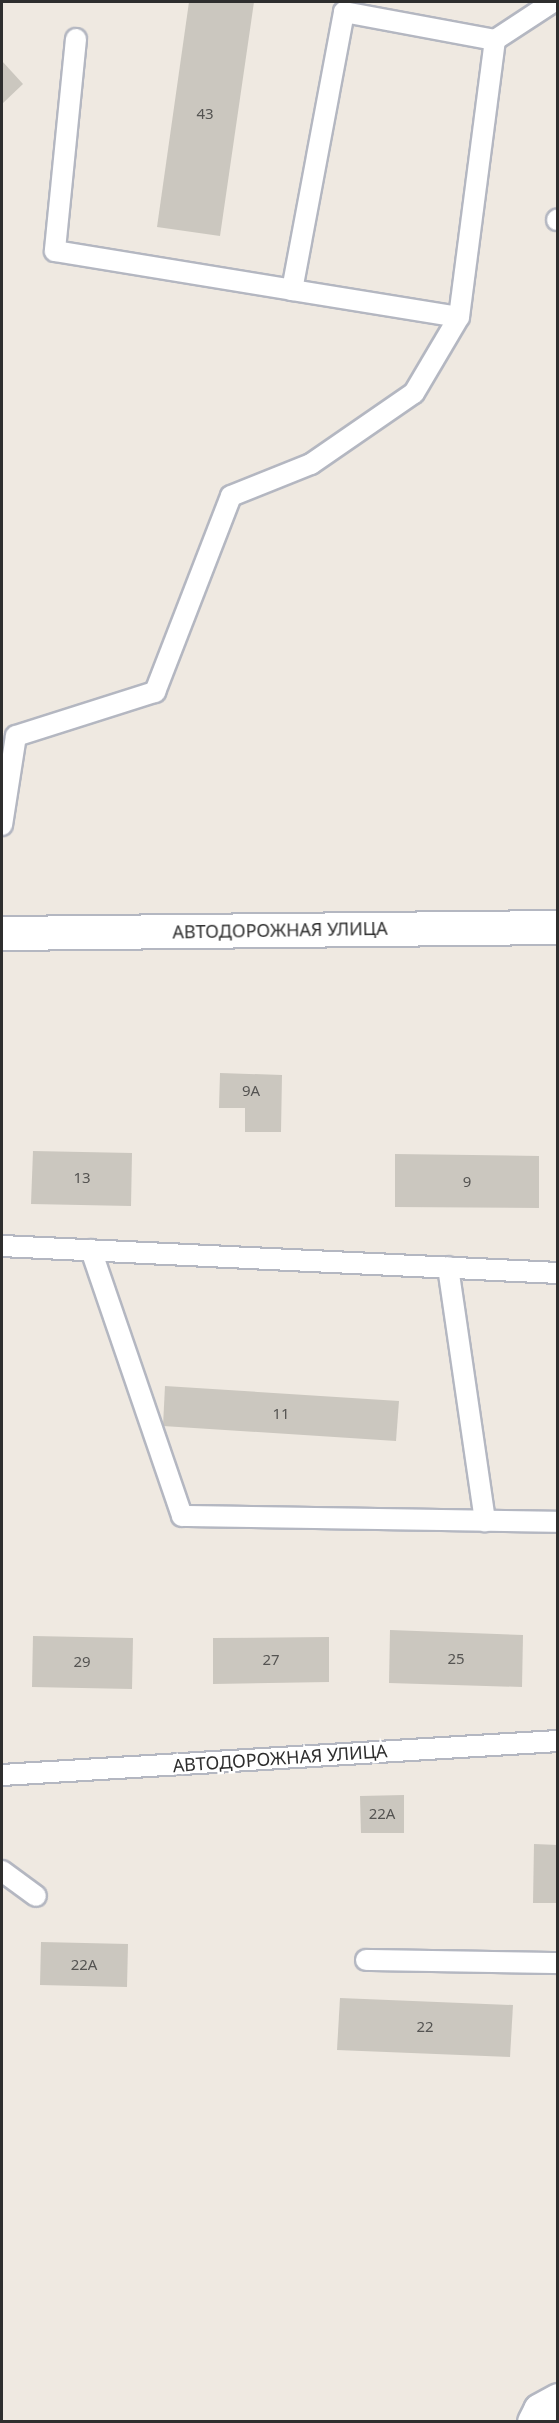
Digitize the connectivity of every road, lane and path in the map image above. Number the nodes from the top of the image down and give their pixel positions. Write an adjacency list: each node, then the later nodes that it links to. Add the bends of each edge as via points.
1 (553, 2): 3 (lane)
2 (76, 39): 4 (lane, via 55,251)
3 (495, 40): 4 (lane, via 344,12); 5 (lane)
4 (292, 290): 5 (lane)
5 (459, 317): 6 (lane, via 414,393 311,464 231,496 156,692 16,736)
6 (2, 825)
7 (558, 927): 8 (main road, АВТОДОРОЖНАЯ УЛИЦА)
8 (2, 933)
9 (2, 1246): 10 (lane)
10 (91, 1250): 11 (lane); 13 (lane, via 182,1516)
11 (448, 1268): 12 (lane); 13 (lane)
12 (558, 1273)
13 (484, 1521): 14 (lane)
14 (558, 1522)
15 (558, 1741): 16 (lane, АВТОДОРОЖНАЯ УЛИЦА)
16 (2, 1775)
17 (2, 1871): 18 (lane)
18 (36, 1896)
19 (366, 1960): 20 (lane)
20 (558, 1963)
21 (558, 2400): 22 (main road, via 540,2410)
22 (534, 2421)

